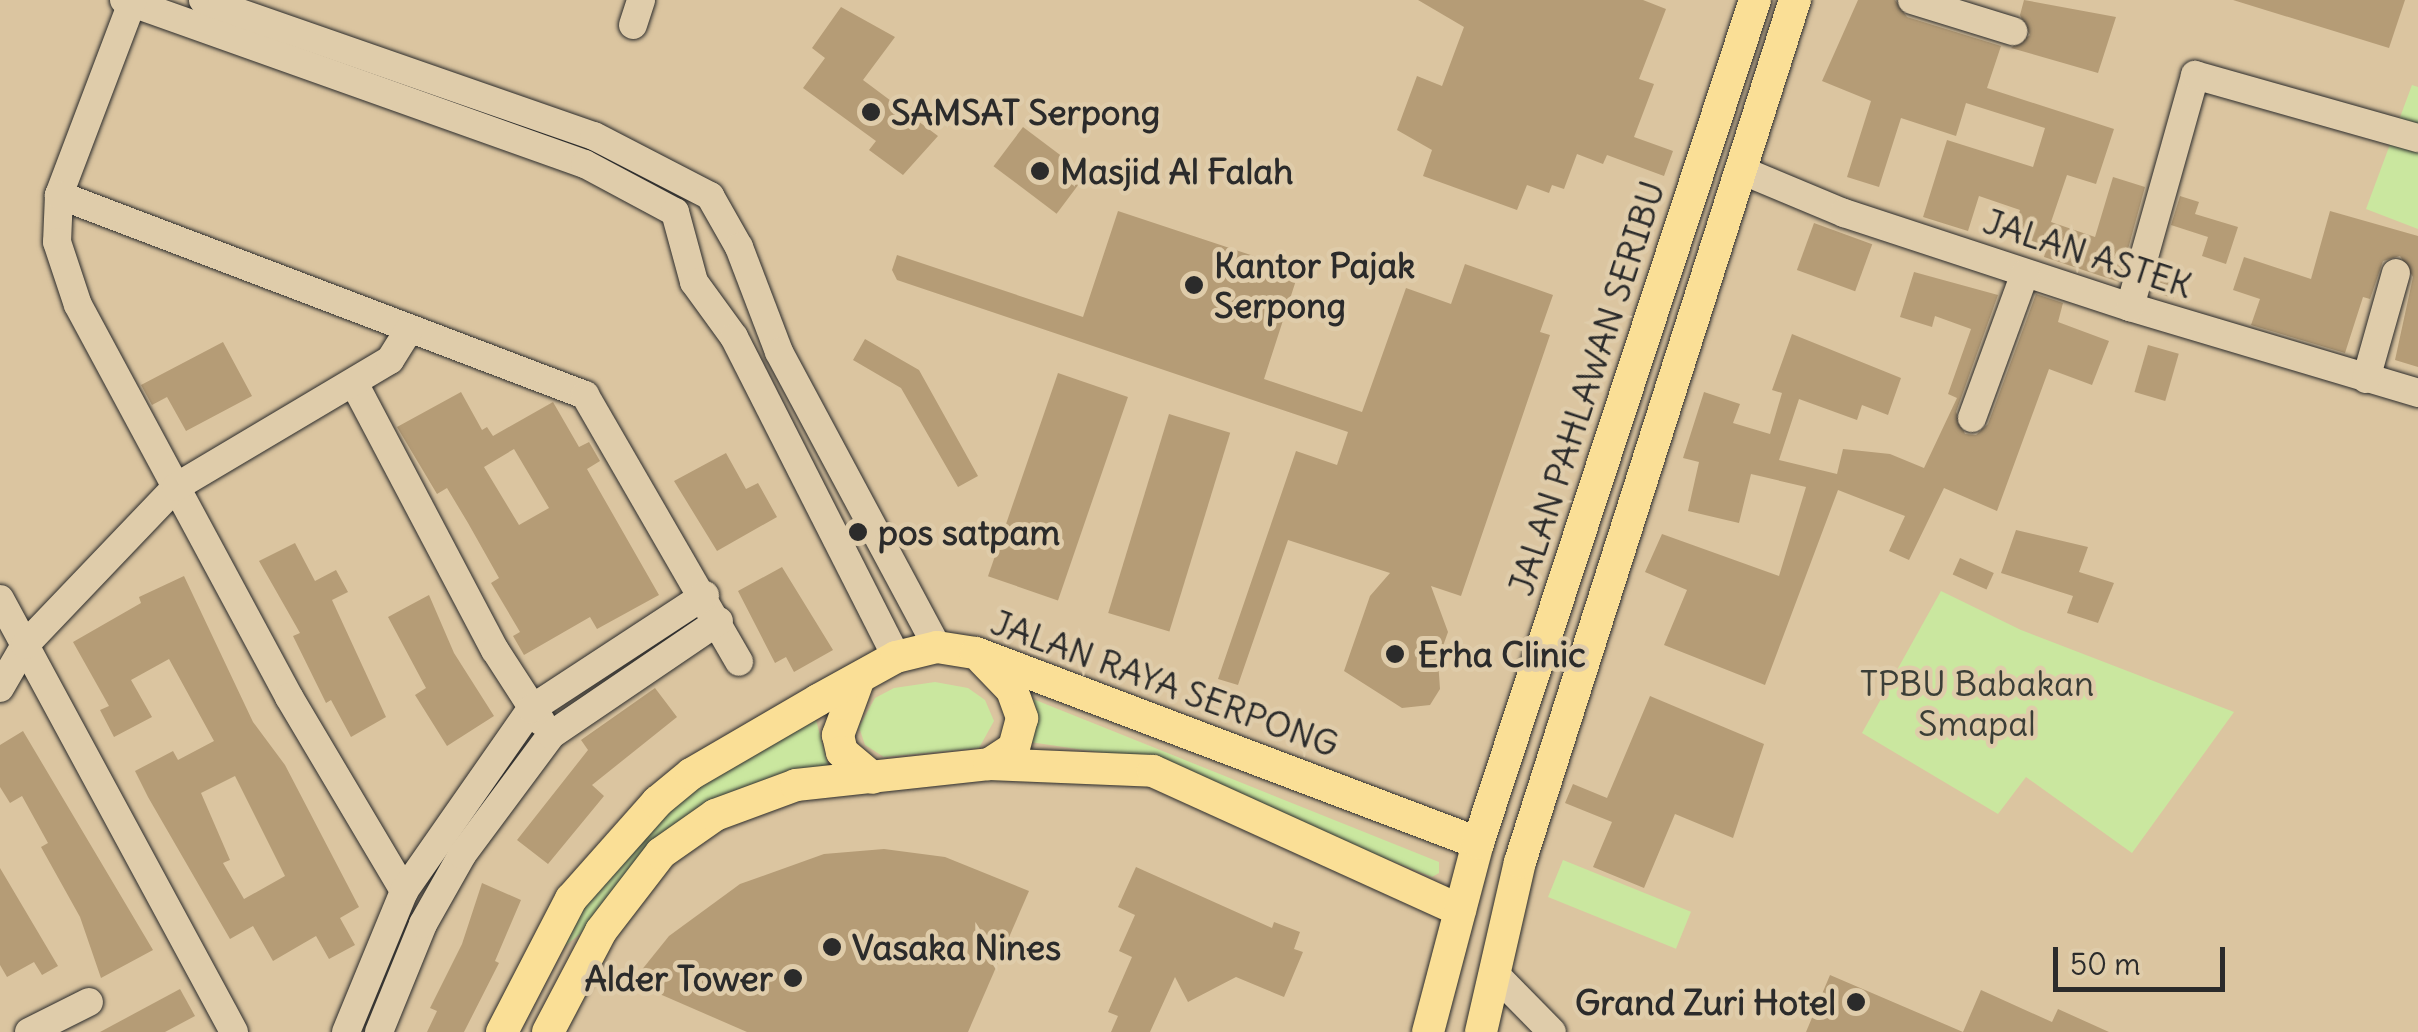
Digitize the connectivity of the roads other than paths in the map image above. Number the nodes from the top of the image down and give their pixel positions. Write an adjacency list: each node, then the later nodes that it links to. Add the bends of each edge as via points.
1 (203, 0): 19 (street, via 594,136 698,186 719,206 779,352)
2 (1756, 0): 35 (main road, JALAN PAHLAWAN SERIBU)
3 (1794, 0): 8 (main road)
4 (1912, 0): 6 (street)
5 (129, 2): 9 (street); 20 (street, via 586,164 666,204 680,219 694,282 734,337)
6 (2013, 31)
7 (2418, 138): 12 (street, via 2195,75)
8 (1741, 170): 10 (street, JALAN ASTEK, via 1844,213); 38 (main road, via 1520,862)
9 (60, 195): 13 (street); 18 (street, via 57,242 78,305)
10 (2025, 273): 12 (street, JALAN ASTEK); 17 (street)
11 (2396, 273): 14 (street)
12 (2130, 307): 14 (street, JALAN ASTEK)
13 (409, 330): 15 (street, via 390,360); 21 (street, via 585,395)
14 (2366, 379): 16 (street, JALAN ASTEK)
15 (354, 383): 18 (street); 31 (street)
16 (2418, 393)
17 (1972, 418)
18 (176, 487): 24 (street); 36 (street, via 288,697)
19 (890, 560): 20 (street); 25 (street)
20 (855, 576): 27 (street)
21 (705, 595): 23 (street); 31 (street)
22 (0, 599): 24 (street)
23 (718, 621): 28 (street); 32 (street)
24 (25, 646): 30 (street); 43 (street)
25 (937, 647): 26 (main road, JALAN RAYA SERPONG); 27 (main road, JALAN RAYA SERPONG)
26 (976, 653): 33 (main road, via 1012,690 1022,718 1014,748); 35 (main road, JALAN RAYA SERPONG)
27 (896, 657): 29 (main road, JALAN RAYA SERPONG)
28 (739, 662)
29 (858, 682): 34 (main road, via 838,736 842,752); 39 (main road, JALAN RAYA SERPONG, via 691,774 657,802 571,899)
30 (0, 688)
31 (531, 709): 32 (street); 36 (street)
32 (551, 734): 45 (street, via 462,856 423,924)
33 (989, 764): 34 (main road); 37 (main road, via 1153,771)
34 (874, 778): 41 (main road, via 796,785 686,831 616,908)
35 (1478, 843): 37 (main road, JALAN PAHLAWAN SERIBU)
36 (404, 891): 44 (street)
37 (1460, 910): 47 (main road, JALAN PAHLAWAN SERIBU)
38 (1495, 974): 48 (main road); 49 (street)
39 (520, 993): 41 (main road); 46 (main road, JALAN RAYA SERPONG)
40 (89, 1002): 42 (street)
41 (553, 1020)
42 (29, 1032)
43 (234, 1032)
44 (346, 1032)
45 (380, 1032)
46 (502, 1032)
47 (1428, 1032)
48 (1481, 1032)
49 (1552, 1032)

